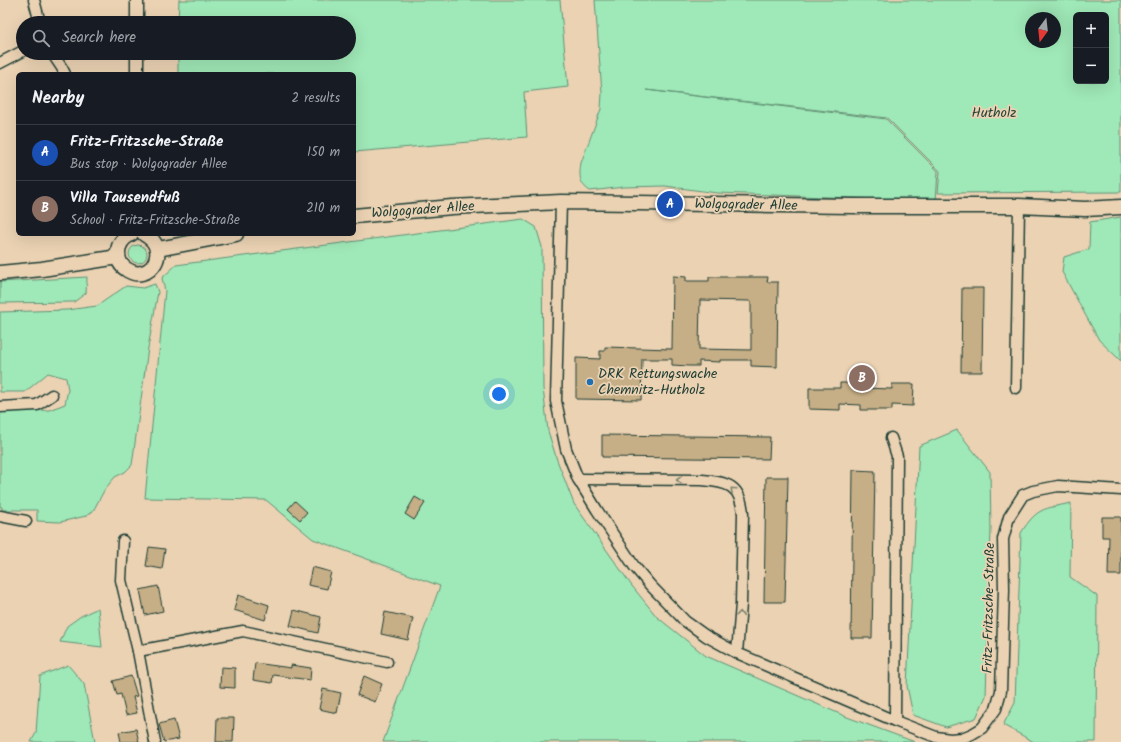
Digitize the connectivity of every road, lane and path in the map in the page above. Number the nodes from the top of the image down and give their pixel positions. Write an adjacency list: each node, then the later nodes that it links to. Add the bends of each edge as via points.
1 (34, 0): 3 (street)
2 (137, 0): 4 (street)
3 (38, 16)
4 (137, 16)
5 (16, 55): 8 (street)
6 (57, 60): 9 (street)
7 (136, 60): 10 (street)
8 (0, 63)
9 (64, 72)
10 (137, 72)
11 (561, 202): 12 (main road, Wolgograder Allee); 14 (main road, Wolgograder Allee, via 452,207); 25 (street, Fritz-Fritzsche-Straße, via 556,401 566,449)
12 (1019, 206): 13 (main road, Wolgograder Allee, via 1085,209); 21 (street)
13 (1121, 207)
14 (356, 216)
15 (128, 236): 19 (main road, via 120,243)
16 (148, 236): 18 (main road)
17 (226, 236): 18 (main road)
18 (158, 249): 19 (main road, via 153,267 142,273 129,271 120,263)
19 (118, 256): 20 (main road, via 42,269)
20 (0, 273)
21 (1016, 388)
22 (52, 395): 23 (street, via 37,406)
23 (0, 407)
24 (892, 438): 33 (street, via 897,456)
25 (578, 479): 31 (street, Fritz-Fritzsche-Straße, via 630,560 650,585 685,621); 31 (street, one-way to 25, via 743,514 742,501 734,488 721,481)
26 (1121, 490): 33 (street, Fritz-Fritzsche-Straße, via 1058,486 1033,491 1023,495 1009,517 1003,539 1001,691 996,709 982,728 962,738 950,739 936,737)
27 (0, 516): 28 (street)
28 (26, 521)
29 (123, 541): 30 (street, via 121,580)
30 (138, 651): 32 (street, via 243,631); 34 (street)
31 (737, 653): 33 (street, Fritz-Fritzsche-Straße)
32 (387, 662)
33 (895, 721)
34 (155, 742)

